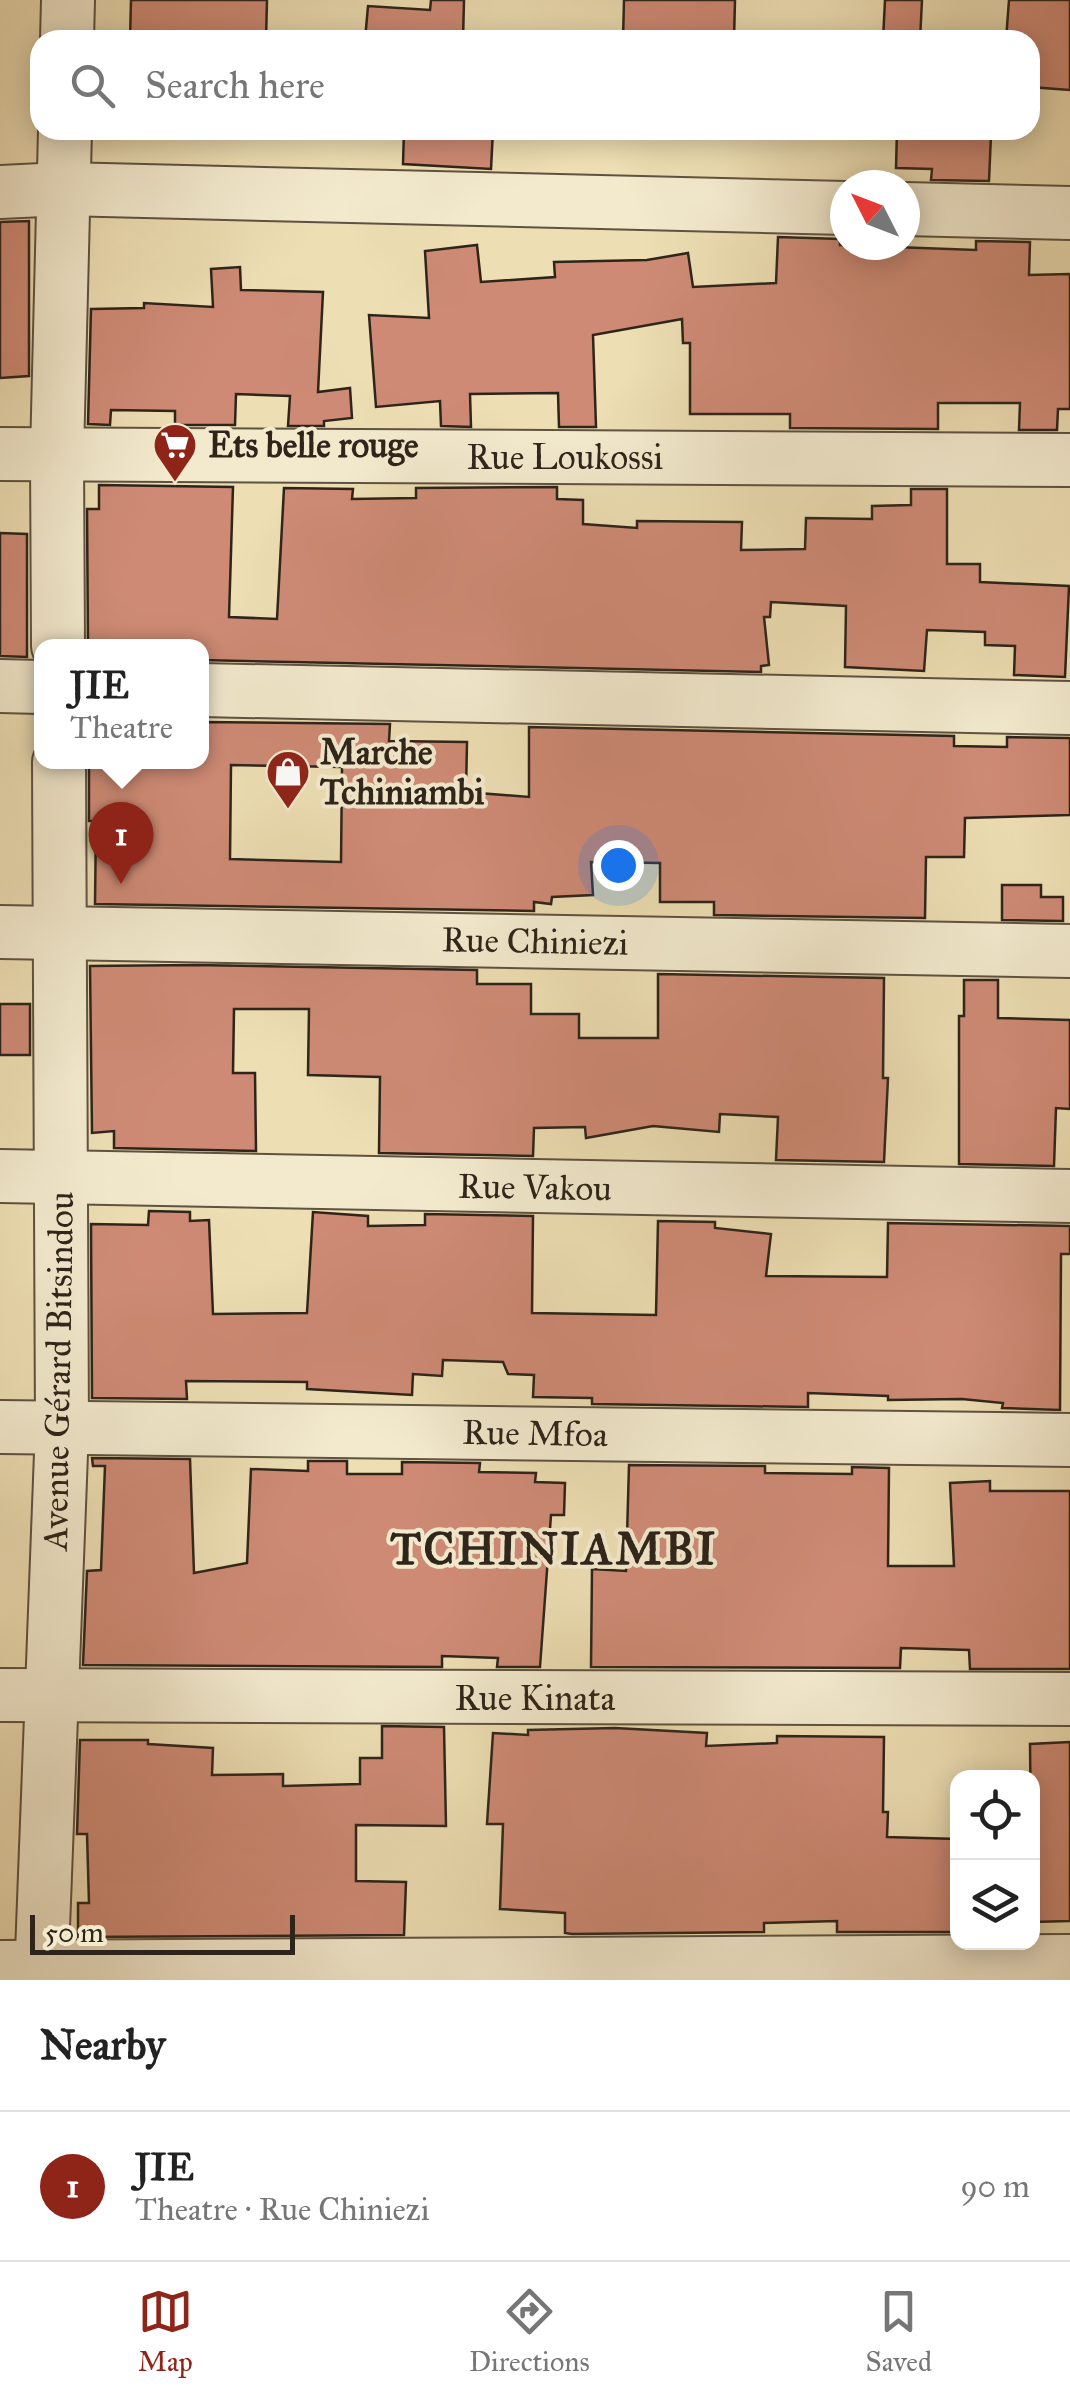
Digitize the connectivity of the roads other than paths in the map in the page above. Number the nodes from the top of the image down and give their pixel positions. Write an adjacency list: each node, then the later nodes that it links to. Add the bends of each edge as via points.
1 (68, 0): 2 (street)
2 (67, 30)
3 (64, 140): 4 (street)
4 (63, 189): 5 (street); 6 (street); 10 (street)
5 (0, 192)
6 (830, 208)
7 (920, 209): 8 (street)
8 (1070, 213)
9 (0, 454): 10 (street, Rue Loukossi)
10 (56, 454): 11 (street, Rue Loukossi); 12 (street)
11 (1070, 460)
12 (58, 639)
13 (0, 686): 14 (street)
14 (34, 687)
15 (209, 690): 16 (street)
16 (1070, 708)
17 (59, 769): 19 (street, Avenue Gérard Bitsindou)
18 (0, 932): 19 (street, Rue Chiniezi)
19 (61, 932): 20 (street, Rue Chiniezi); 22 (street, Avenue Gérard Bitsindou)
20 (1070, 951)
21 (0, 1176): 22 (street, Rue Vakou)
22 (60, 1178): 23 (street, Rue Vakou); 25 (street, Avenue Gérard Bitsindou)
23 (1070, 1196)
24 (0, 1427): 25 (street, Rue Mfoa)
25 (62, 1427): 26 (street, Rue Mfoa); 27 (street, Avenue Gérard Bitsindou)
26 (1070, 1440)
27 (25, 1696): 28 (street, Rue Kinata); 30 (street, Avenue Gérard Bitsindou)
28 (1070, 1699)
29 (1070, 1961): 30 (street)
30 (28, 1971)

